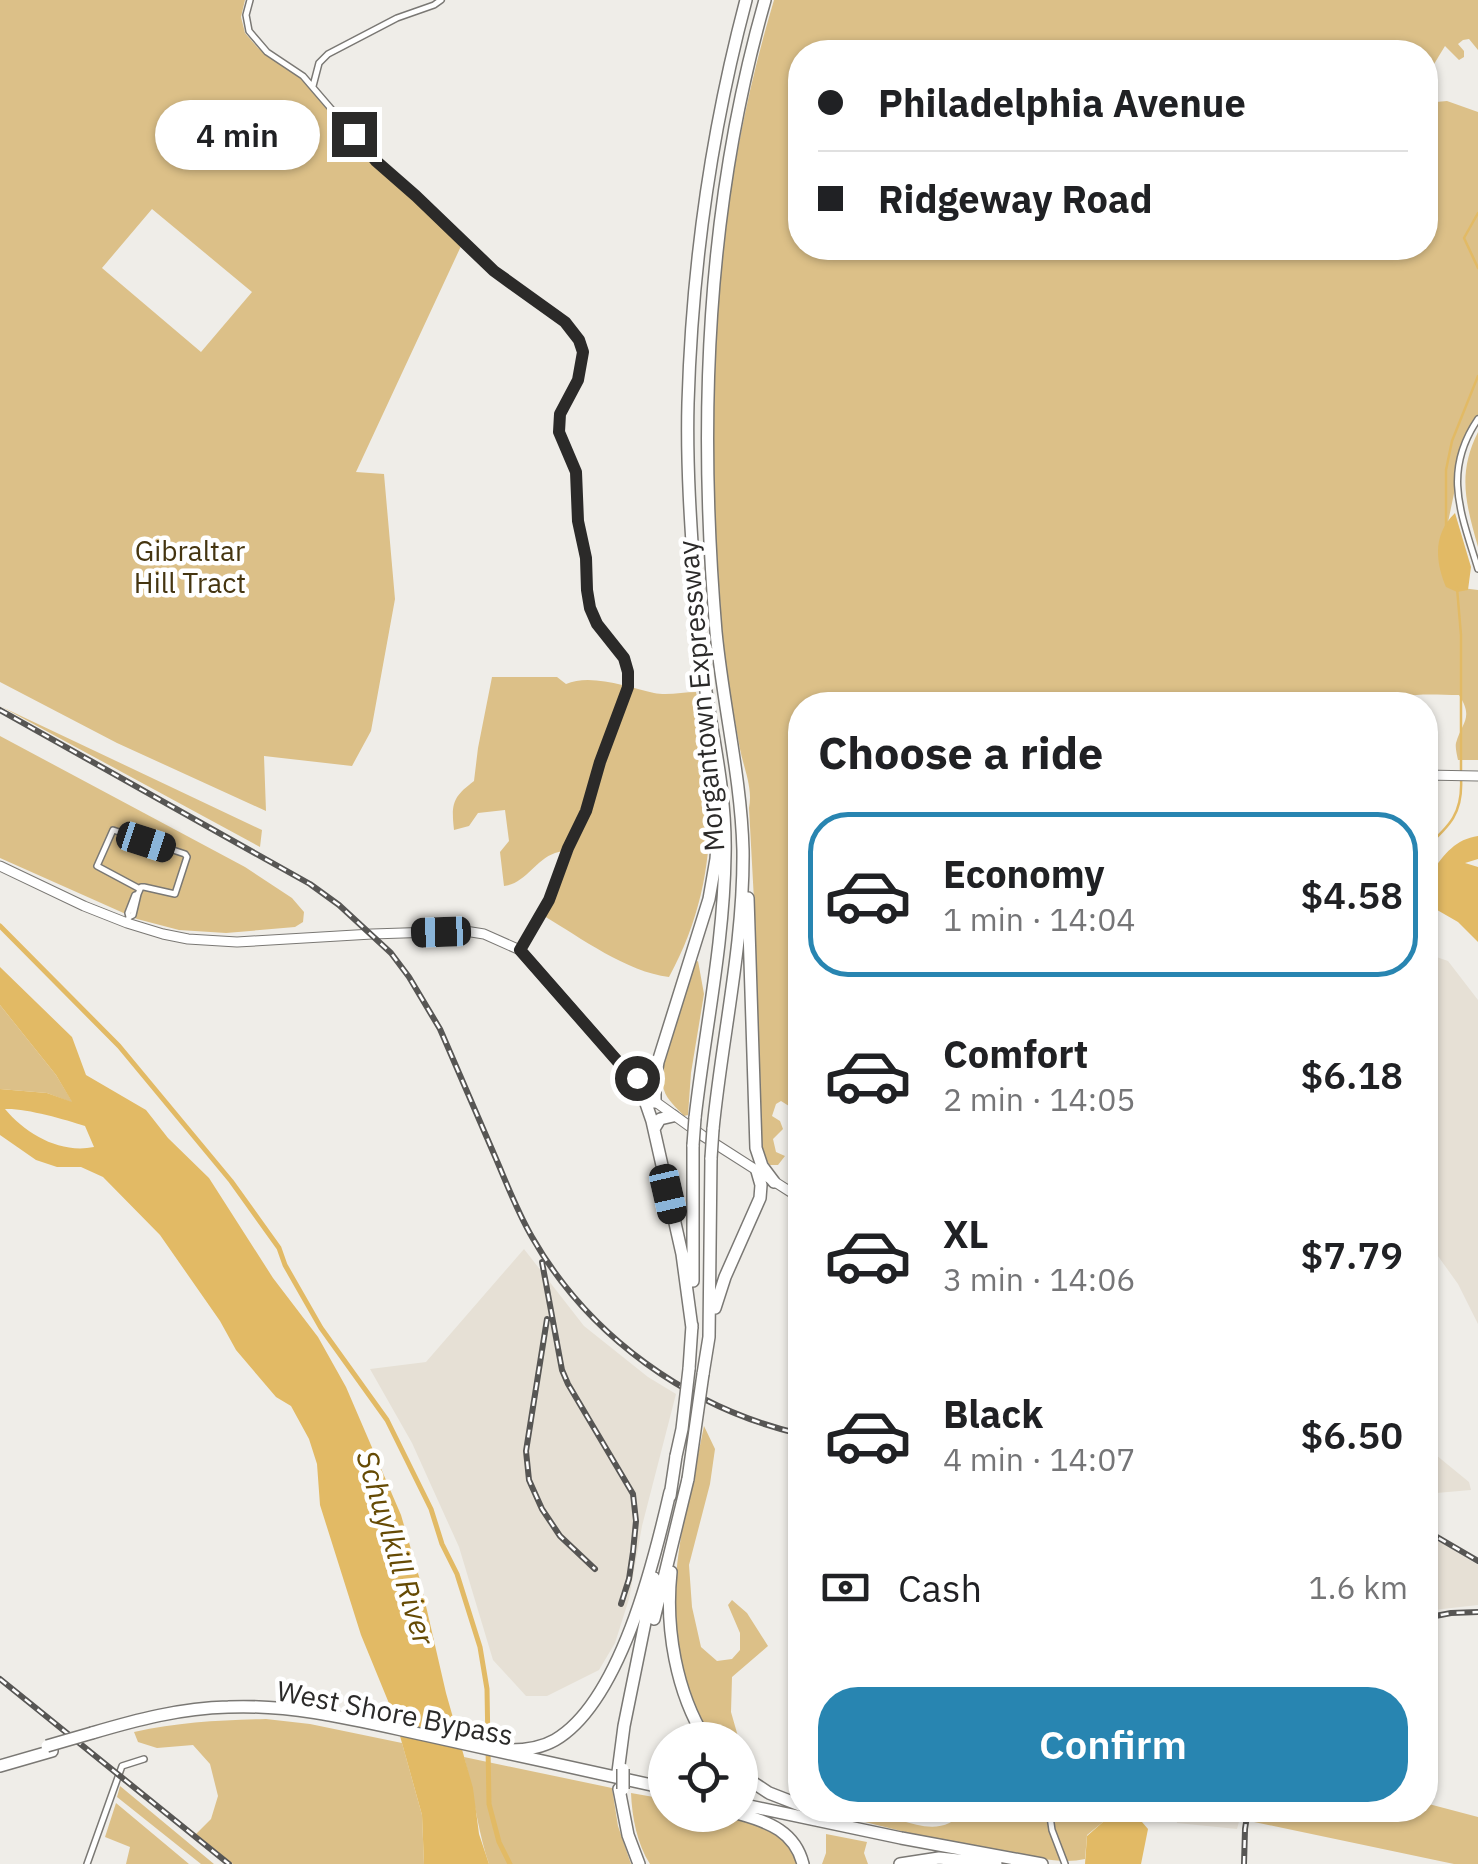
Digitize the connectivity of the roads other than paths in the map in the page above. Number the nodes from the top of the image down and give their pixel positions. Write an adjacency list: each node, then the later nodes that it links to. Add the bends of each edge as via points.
1 (250, 0): 5 (street, via 246,20 253,36)
2 (441, 0): 5 (street, via 328,54)
3 (746, 0): 9 (highway, Morgantown Expressway, via 705,204 688,406 698,632)
4 (765, 0): 8 (highway, Morgantown Expressway, via 723,206 707,388 716,631)
5 (313, 86): 15 (street, via 376,161 494,271 558,315 582,347 580,374 560,414 559,432 576,472 590,608 624,658 628,687 586,811)
6 (1478, 419): 7 (street, via 1460,453 1457,478)
7 (1478, 569)
8 (734, 750): 22 (highway, via 746,844); 29 (highway, Morgantown Expressway, bridge, via 742,900 713,1130)
9 (715, 753): 16 (highway, via 719,824 712,884); 28 (highway, Morgantown Expressway, bridge, via 726,852 694,1118)
10 (1438, 775): 11 (main road)
11 (1474, 776)
12 (0, 866): 14 (main road)
13 (139, 891): 13 (street, via 175,894 187,857 113,830 97,866); 14 (street)
14 (128, 920): 15 (main road, via 163,934 220,942 465,931)
15 (520, 950): 17 (main road)
16 (657, 1067): 17 (highway, via 645,1078); 19 (highway)
17 (627, 1072): 18 (main road)
18 (640, 1086): 19 (main road); 21 (highway)
19 (655, 1102): 20 (main road)
20 (673, 1116): 21 (highway); 23 (main road)
21 (654, 1129): 28 (highway)
22 (757, 1151): 23 (highway); 25 (highway)
23 (742, 1162): 24 (main road)
24 (757, 1171): 25 (main road); 27 (highway)
25 (778, 1184): 26 (main road); 27 (highway)
26 (788, 1190)
27 (760, 1198): 29 (highway, via 718,1294)
28 (692, 1328): 30 (highway, Morgantown Expressway, bridge)
29 (710, 1337): 31 (highway, Morgantown Expressway, bridge)
30 (670, 1492): 34 (highway, via 636,1612 589,1707 552,1742); 37 (highway)
31 (681, 1508): 32 (highway, via 670,1624); 37 (highway)
32 (697, 1722)
33 (361, 1725): 34 (highway, West Shore Bypass); 34 (highway, West Shore Bypass); 36 (highway, West Shore Bypass, bridge, via 235,1712 95,1735)
34 (494, 1752): 39 (highway, West Shore Bypass)
35 (144, 1760): 51 (street, via 122,1766)
36 (0, 1763)
37 (620, 1771): 52 (highway, bridge)
38 (758, 1786): 40 (highway)
39 (648, 1787)
40 (788, 1801)
41 (758, 1812): 44 (highway)
42 (758, 1813): 45 (highway)
43 (758, 1818): 53 (highway, via 782,1830)
44 (788, 1818)
45 (788, 1819)
46 (801, 1822): 55 (highway)
47 (812, 1822): 50 (highway)
48 (851, 1822): 50 (highway)
49 (1051, 1822): 57 (street)
50 (901, 1838): 56 (highway)
51 (87, 1864)
52 (641, 1864)
53 (803, 1864)
54 (900, 1864): 55 (highway, via 939,1858)
55 (998, 1864)
56 (1041, 1864)
57 (1064, 1864)

